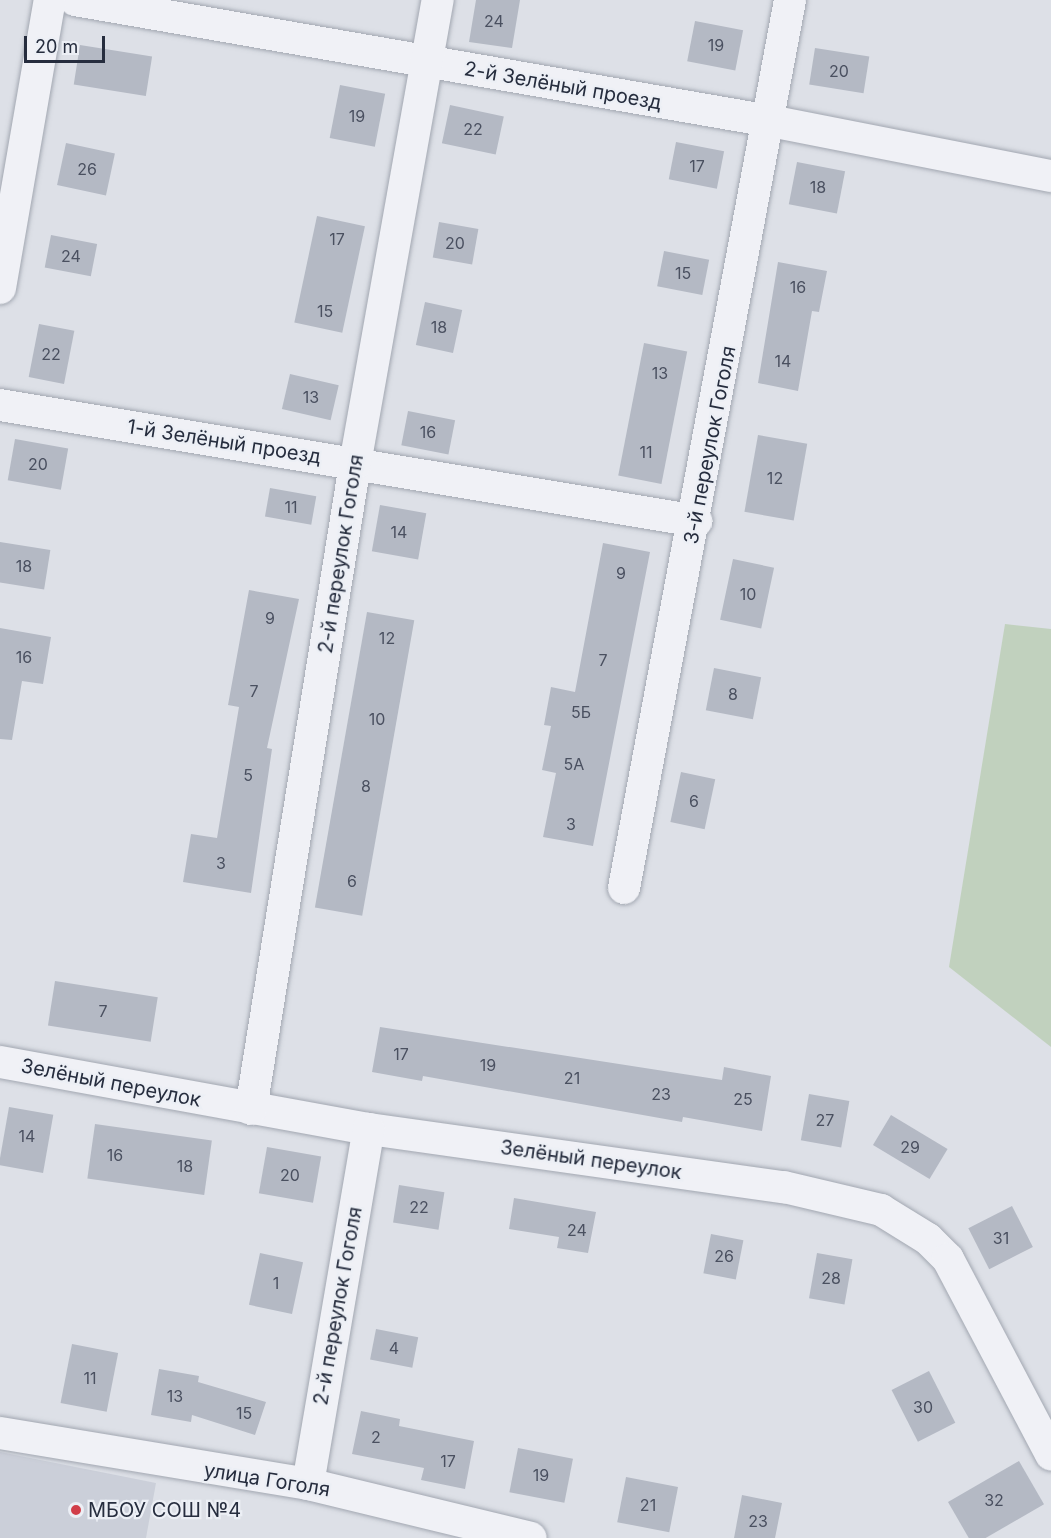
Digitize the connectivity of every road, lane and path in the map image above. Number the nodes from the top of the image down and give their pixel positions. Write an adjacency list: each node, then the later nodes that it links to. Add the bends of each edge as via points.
1 (50, 0): 8 (street)
2 (75, 0): 5 (street, 2-й Зелёный проезд)
3 (438, 0): 5 (street, 2-й переулок Гоголя)
4 (790, 0): 6 (street, 3-й переулок Гоголя)
5 (428, 63): 6 (street, 2-й Зелёный проезд); 10 (street, 2-й переулок Гоголя)
6 (770, 121): 7 (street, 2-й Зелёный проезд); 11 (street, 3-й переулок Гоголя)
7 (1051, 176)
8 (0, 288)
9 (0, 405): 10 (street, 1-й Зелёный проезд)
10 (355, 464): 11 (street, 1-й Зелёный проезд); 14 (street, 2-й переулок Гоголя)
11 (696, 521): 12 (street, 3-й переулок Гоголя)
12 (624, 888)
13 (0, 1062): 14 (street, Зелёный переулок)
14 (251, 1109): 15 (street, Зелёный переулок)
15 (369, 1129): 17 (street, Зелёный переулок, via 784,1187 881,1210 928,1239 948,1259); 18 (street, 2-й переулок Гоголя)
16 (0, 1433): 18 (street, улица Гоголя)
17 (1051, 1454)
18 (308, 1484): 19 (street, улица Гоголя)
19 (531, 1538)

